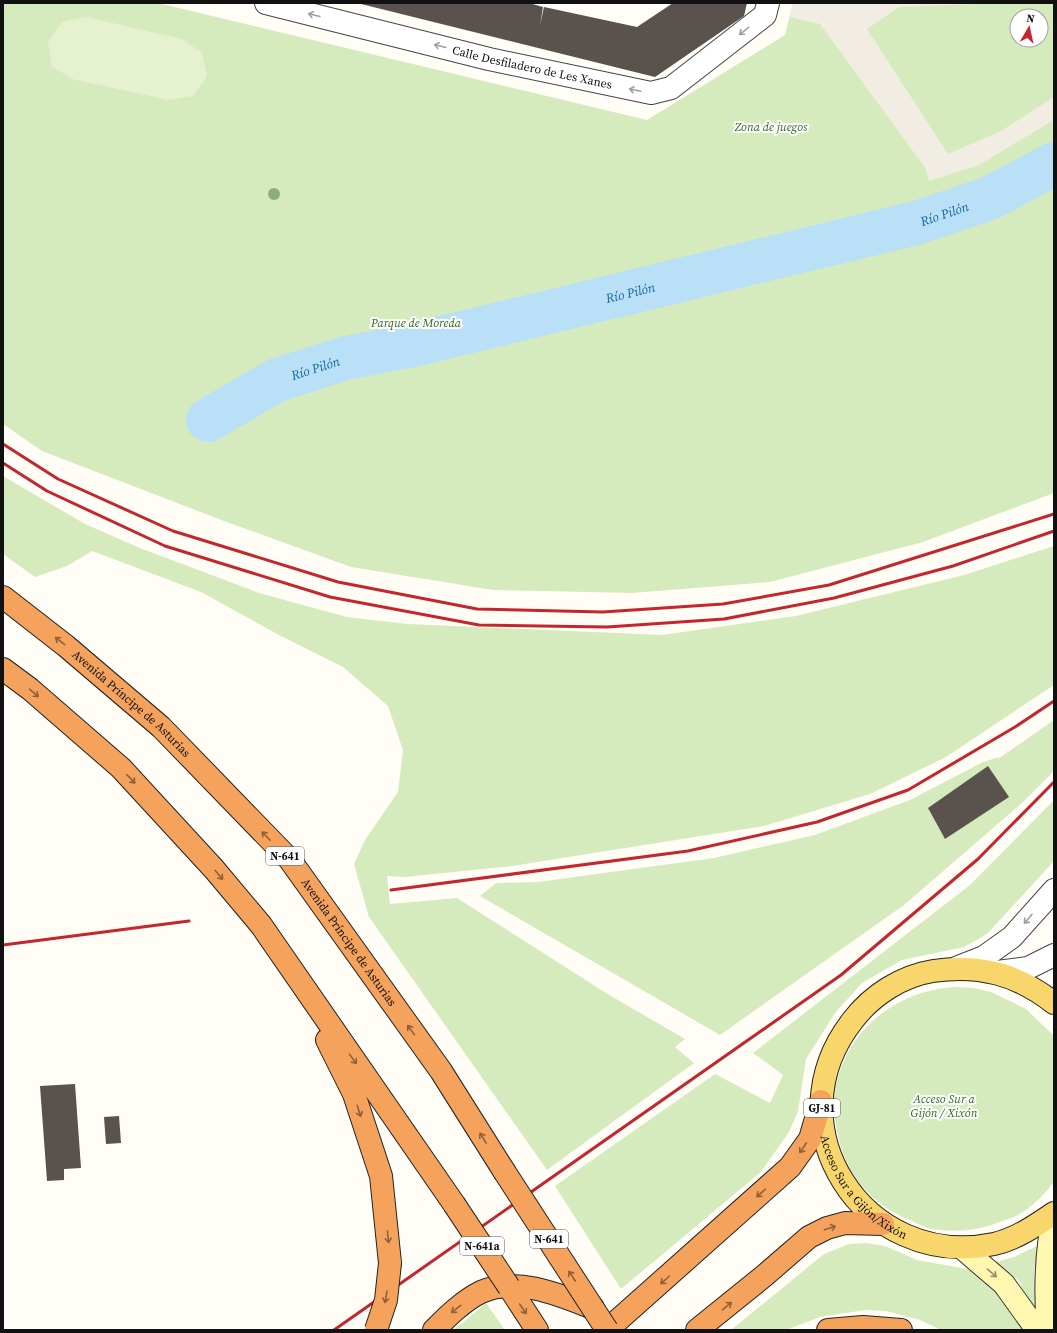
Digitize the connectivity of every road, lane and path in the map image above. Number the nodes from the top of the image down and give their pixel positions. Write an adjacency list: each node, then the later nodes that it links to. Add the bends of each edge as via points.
1 (266, 3): 2 (street, Calle Desfiladero de Les Xanes, one-way to 1, via 766,15 671,88 651,93 488,58)
2 (768, 3)
3 (3, 597): 17 (highway, Avenida Príncipe de Asturias / N-641, one-way to 3, bridge, via 441,1071 290,860 161,727 66,646)
4 (3, 669): 9 (highway, one-way to 9, via 30,689 121,768 214,869 261,925)
5 (1054, 890): 7 (street, one-way to 7, via 1012,937 984,957)
6 (1054, 955): 8 (street, via 1028,968)
7 (956, 968): 8 (main road, Acceso Sur a Gijón/Xixón / GJ-81); 11 (main road, Acceso Sur a Gijón/Xixón / GJ-81, via 922,973 896,984 862,1008 840,1036 827,1067)
8 (997, 972): 10 (main road, Acceso Sur a Gijón/Xixón / GJ-81, via 1027,984)
9 (295, 974): 16 (highway, N-641a, one-way to 16, bridge); 18 (highway, one-way to 18, bridge, via 354,1094 381,1176 390,1263 386,1300)
10 (1054, 1000)
11 (821, 1102): 13 (main road, Acceso Sur a Gijón/Xixón / GJ-81, via 827,1149 848,1192); 21 (highway, GJ-81, one-way to 21, via 810,1139 790,1167)
12 (1054, 1214): 14 (main road, Acceso Sur a Gijón/Xixón / GJ-81, via 1026,1232 995,1244); 15 (street, via 1051,1228)
13 (883, 1224): 14 (main road, Acceso Sur a Gijón/Xixón / GJ-81, via 908,1237 934,1246); 22 (highway, GJ-81, one-way to 13, via 809,1237 845,1223)
14 (962, 1248): 25 (street, one-way to 25, via 1004,1284)
15 (1051, 1277): 26 (street, via 1046,1301)
16 (509, 1287): 17 (highway, via 524,1287 563,1296); 19 (highway, one-way to 19, via 481,1292 455,1309); 20 (highway, one-way to 20)
17 (593, 1308): 21 (highway, Avenida Príncipe de Asturias / N-641, bridge)
18 (376, 1330)
19 (434, 1330)
20 (537, 1330)
21 (607, 1330)
22 (697, 1330)
23 (828, 1330): 24 (highway, via 863,1327)
24 (901, 1330)
25 (1037, 1330)
26 (1048, 1330)

